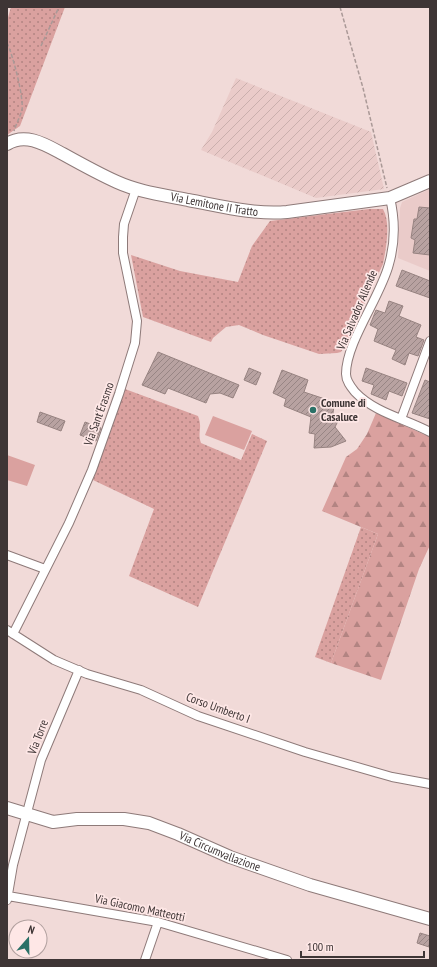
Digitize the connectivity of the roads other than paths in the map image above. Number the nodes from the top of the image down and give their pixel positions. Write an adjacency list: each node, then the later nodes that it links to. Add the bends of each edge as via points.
1 (10, 142): 3 (street, Via Lemitone II Tratto, via 27,139 41,143 118,183)
2 (430, 180): 4 (street, Via Lemitone II Tratto)
3 (136, 189): 4 (street, Via Lemitone II Tratto, via 231,208 271,213); 9 (street, Via Sant'Erasmo, via 123,237 123,253 137,321 135,343 92,470)
4 (390, 198): 6 (street, Via Salvador Allende, via 393,231 389,264 352,348 346,375 351,386 364,400)
5 (430, 341): 6 (street)
6 (401, 419): 7 (street, Via Salvador Allende)
7 (430, 432)
8 (7, 555): 9 (street)
9 (46, 569): 10 (street, Via Sant'Erasmo)
10 (10, 632): 11 (street, Corso Umberto I, via 54,660)
11 (79, 670): 12 (street, Corso Umberto I, via 141,690 198,716 305,752 392,777); 14 (street, Via Torre, via 42,760)
12 (430, 784)
13 (7, 808): 14 (street, Via Circumvallazione)
14 (27, 815): 15 (street, Via Torre, via 13,864); 16 (street, Via Circumvallazione, via 53,822 124,819 149,823 230,857 310,885)
15 (7, 898): 17 (street, Via Giacomo Matteotti)
16 (430, 919)
17 (158, 922): 18 (street); 19 (street, Via Giacomo Matteotti)
18 (145, 960)
19 (287, 960)

